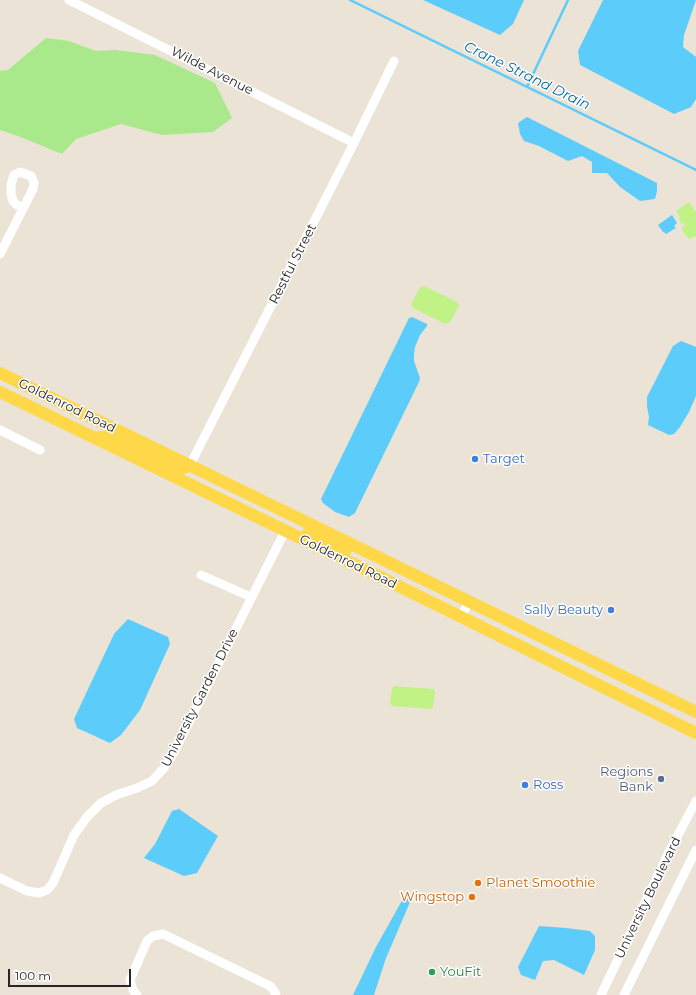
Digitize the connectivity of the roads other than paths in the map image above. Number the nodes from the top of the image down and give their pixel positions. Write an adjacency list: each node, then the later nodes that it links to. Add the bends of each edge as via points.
1 (69, 0): 3 (street, Wilde Avenue)
2 (394, 61): 3 (street, Restful Street)
3 (354, 142): 12 (street, Restful Street)
4 (23, 208): 5 (street)
5 (0, 254)
6 (0, 373): 8 (main road, Goldenrod Road)
7 (2, 397): 8 (main road, via 22,392 84,422); 10 (main road, Goldenrod Road)
8 (106, 425): 12 (main road, Goldenrod Road)
9 (0, 430): 11 (street)
10 (87, 435): 12 (main road, via 116,439 176,469); 13 (main road, Goldenrod Road)
11 (40, 450)
12 (190, 465): 14 (main road, Goldenrod Road)
13 (285, 531): 14 (main road, via 301,530 361,558); 16 (street, University Garden Drive); 18 (main road, Goldenrod Road)
14 (389, 562): 17 (main road, Goldenrod Road)
15 (201, 574): 16 (street)
16 (251, 597): 25 (street, University Garden Drive, via 162,772 152,781 101,803 87,817 74,835 53,883 47,890 27,891)
17 (469, 602): 18 (street); 20 (main road, Goldenrod Road)
18 (461, 617): 19 (main road, Goldenrod Road)
19 (634, 702): 21 (main road, Goldenrod Road); 22 (main road, via 654,719)
20 (696, 712)
21 (696, 733)
22 (696, 742)
23 (696, 802): 28 (street, University Boulevard, via 669,852)
24 (696, 850): 29 (street, University Boulevard)
25 (0, 878)
26 (137, 995): 27 (street, via 130,980 144,947 153,936 163,934 270,986)
27 (276, 995)
28 (601, 995)
29 (624, 995)

